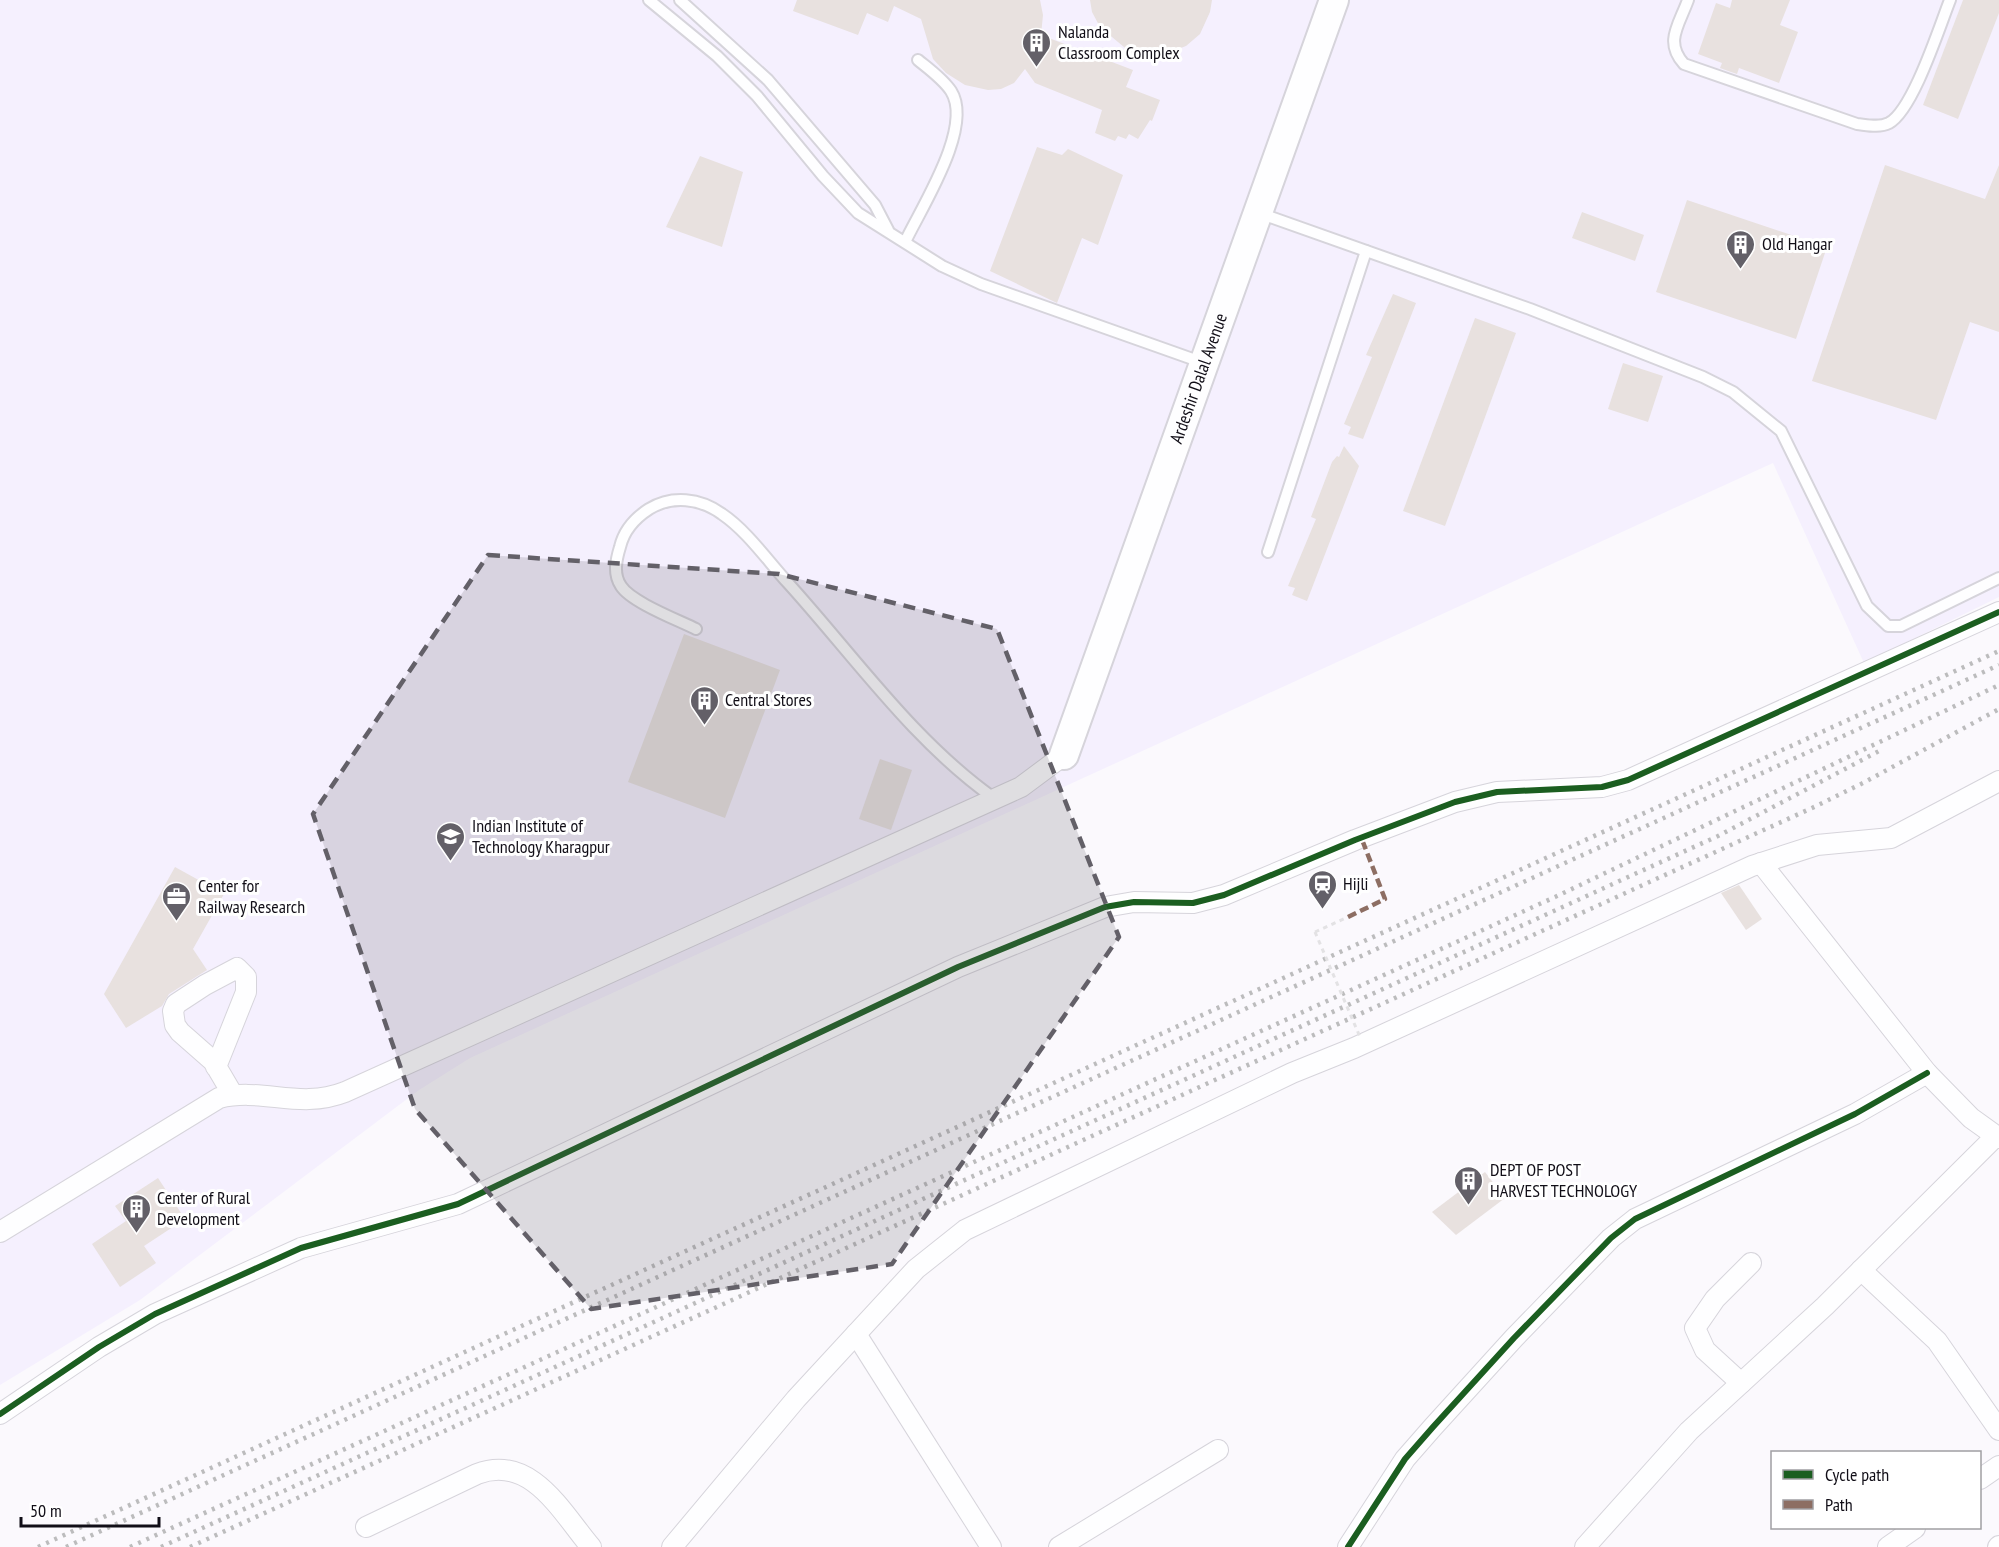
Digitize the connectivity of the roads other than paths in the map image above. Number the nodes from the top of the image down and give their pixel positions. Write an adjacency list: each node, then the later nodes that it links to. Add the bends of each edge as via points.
1 (649, 0): 8 (lane, via 717,56 757,96 822,176 858,213)
2 (680, 0): 8 (lane, via 768,80 875,205)
3 (1334, 0): 7 (street, Ardeshir Dalal Avenue)
4 (1688, 0): 5 (lane, via 1672,42 1675,54 1684,64 1857,124 1878,126 1895,119 1908,104)
5 (1950, 0)
6 (918, 60): 9 (lane, via 952,92 957,120 952,145)
7 (1258, 213): 10 (lane); 11 (street, Ardeshir Dalal Avenue)
8 (889, 231): 9 (lane)
9 (905, 242): 11 (lane, via 942,266 981,284)
10 (1366, 251): 12 (lane); 13 (lane, via 1530,309 1733,392 1781,431 1867,606 1888,626 1901,626)
11 (1204, 363): 16 (street, Ardeshir Dalal Avenue)
12 (1268, 552)
13 (1999, 578)
14 (1999, 612): 29 (street, via 1628,780 1602,787 1497,792 1412,817 1224,895 1193,903 1134,902 1105,907 958,967 458,1204 301,1248 165,1309 99,1347)
15 (696, 629): 18 (lane, via 635,598 621,588 616,576 622,539 636,518 658,503 676,498 722,514 931,747)
16 (1064, 755): 18 (street, via 1021,787)
17 (1999, 781): 19 (street, via 1891,838 1817,845)
18 (995, 799): 22 (street, via 345,1092 324,1100)
19 (1761, 863): 21 (street); 27 (street, via 1292,1073 991,1215 965,1230 916,1269)
20 (216, 1067): 20 (street, via 180,1032 173,1011 176,1004 237,968 246,977 246,992); 22 (street)
21 (1927, 1073): 23 (street, via 1971,1118); 40 (street, via 1855,1114 1635,1220 1611,1238 1405,1459)
22 (232, 1095): 24 (street, via 219,1098 183,1119)
23 (1997, 1137): 26 (street)
24 (0, 1232)
25 (1751, 1263): 28 (street, via 1715,1299 1695,1328 1705,1350)
26 (1861, 1270): 28 (street); 30 (street, via 1937,1341)
27 (856, 1334): 37 (street); 38 (street)
28 (1742, 1383): 41 (street, via 1689,1431)
29 (0, 1414)
30 (1999, 1430)
31 (1218, 1450): 39 (street)
32 (1999, 1466): 33 (street)
33 (1981, 1478)
34 (366, 1527): 36 (street, via 477,1474 504,1469 539,1484)
35 (1912, 1529): 42 (street)
36 (591, 1547)
37 (672, 1547)
38 (991, 1547)
39 (1059, 1547)
40 (1348, 1547)
41 (1585, 1547)
42 (1888, 1547)

